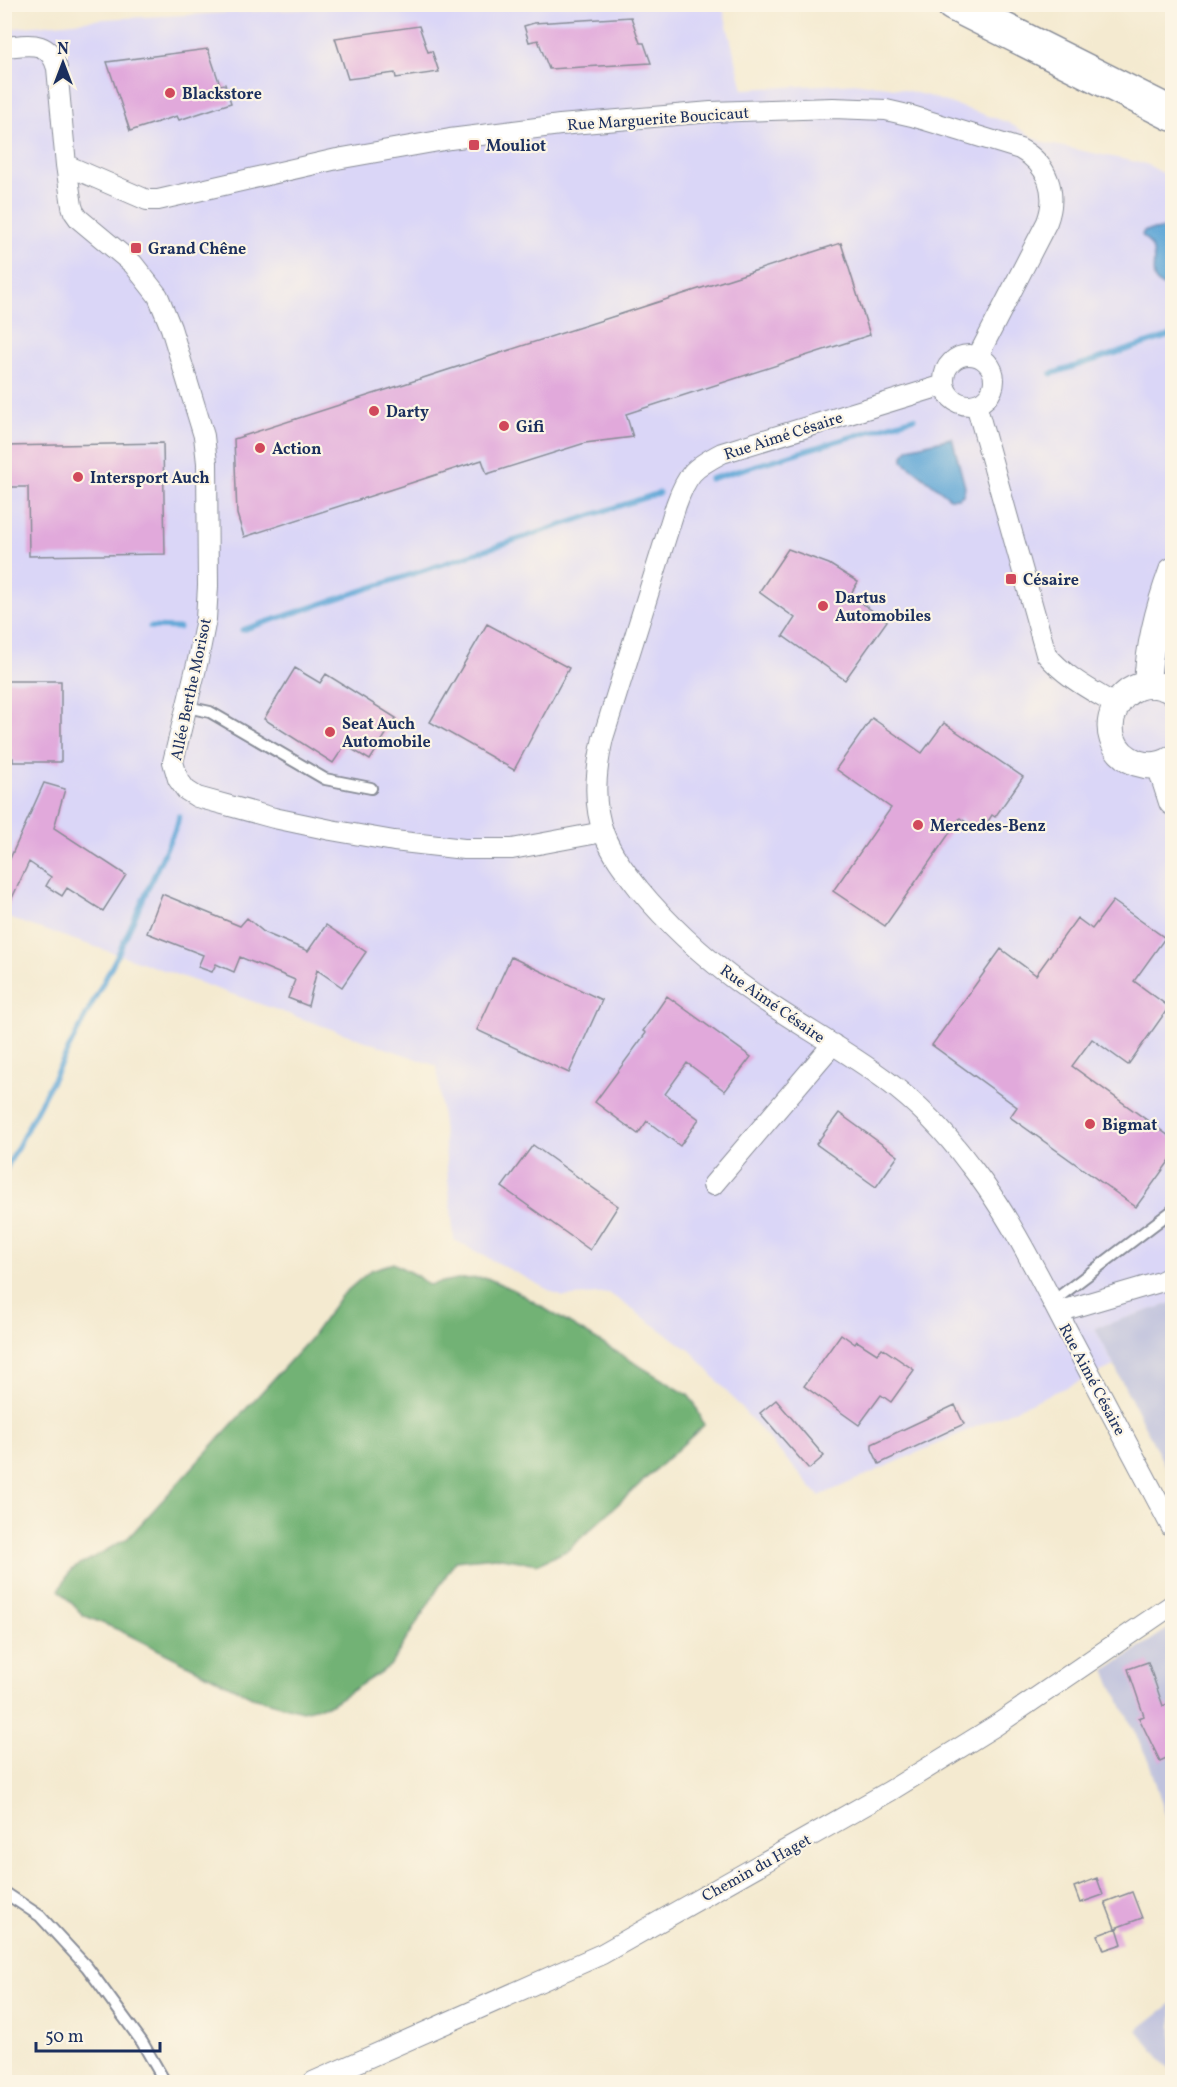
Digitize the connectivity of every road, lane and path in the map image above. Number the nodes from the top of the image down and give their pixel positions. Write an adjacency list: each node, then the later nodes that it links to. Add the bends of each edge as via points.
1 (953, 4): 3 (highway)
2 (4, 48): 4 (street, Allée Berthe Morisot, via 42,46 54,58)
3 (1173, 114)
4 (66, 165): 5 (street, Rue Marguerite Boucicaut, via 147,200 158,200 337,159 492,133 722,112 854,108 897,112 1020,149 1041,166 1050,184 1052,203 1047,222); 12 (street, Allée Berthe Morisot, via 74,212 134,264 158,297 204,436 206,619)
5 (978, 356): 6 (street, via 960,356 952,361 946,368); 7 (street, via 992,370 994,381 992,391)
6 (944, 385): 7 (street, via 956,402); 16 (street, Rue Aimé Césaire, via 722,453 693,471 681,490 603,738 596,795)
7 (976, 404): 11 (street, via 1046,654 1071,678)
8 (1173, 570): 9 (street, via 1151,639)
9 (1147, 685): 10 (street); 11 (street, via 1130,691)
10 (1173, 692)
11 (1116, 705): 13 (street, via 1111,732 1118,749 1132,761 1151,766)
12 (187, 707): 14 (lane, via 210,712 325,779); 16 (street, Allée Berthe Morisot, via 173,762 178,779 197,797 331,830 464,849 512,849)
13 (1166, 762): 15 (street)
14 (371, 788)
15 (1173, 801)
16 (603, 832): 17 (street, Rue Aimé Césaire, via 622,867 682,935 739,983)
17 (833, 1044): 18 (street); 21 (street, Rue Aimé Césaire, via 890,1083 944,1133 997,1204)
18 (713, 1185)
19 (1173, 1211): 21 (lane)
20 (1173, 1276): 21 (street)
21 (1055, 1307): 22 (street, Rue Aimé Césaire)
22 (1173, 1528)
23 (1173, 1605): 26 (street, Chemin du Haget, via 996,1726 890,1791 602,1954)
24 (4, 1893): 25 (lane, via 40,1916 87,1967 142,2042)
25 (165, 2082)
26 (313, 2082)

